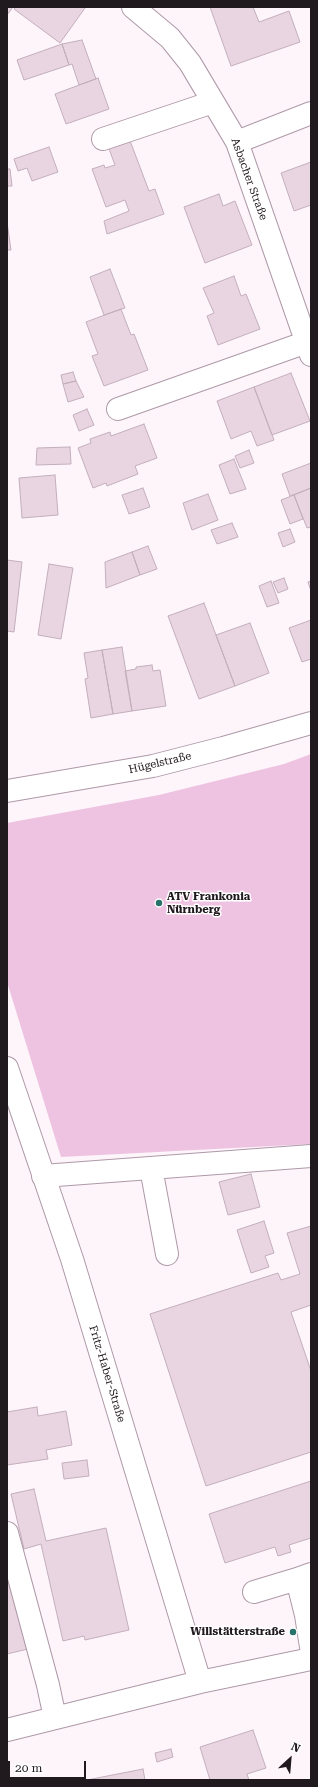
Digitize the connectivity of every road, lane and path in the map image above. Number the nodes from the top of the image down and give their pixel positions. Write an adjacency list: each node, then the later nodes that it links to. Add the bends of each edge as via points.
1 (133, 7): 2 (street, Asbacher Straße, via 170,38 190,63)
2 (213, 102): 4 (street); 5 (street, Asbacher Straße)
3 (311, 113): 5 (street)
4 (103, 139)
5 (237, 142): 6 (street, Asbacher Straße)
6 (309, 349): 7 (street)
7 (118, 409)
8 (311, 723): 9 (street, Hügelstraße, via 153,766)
9 (7, 791)
10 (7, 1068): 13 (street, Fritz-Haber-Straße)
11 (311, 1156): 12 (street)
12 (150, 1168): 13 (street); 14 (street)
13 (44, 1176): 20 (street, Fritz-Haber-Straße, via 72,1259)
14 (167, 1254)
15 (7, 1533): 21 (street)
16 (304, 1576): 17 (street); 18 (street)
17 (254, 1592)
18 (311, 1647)
19 (311, 1659): 20 (street)
20 (200, 1682): 21 (street)
21 (55, 1718): 22 (street)
22 (7, 1730)

